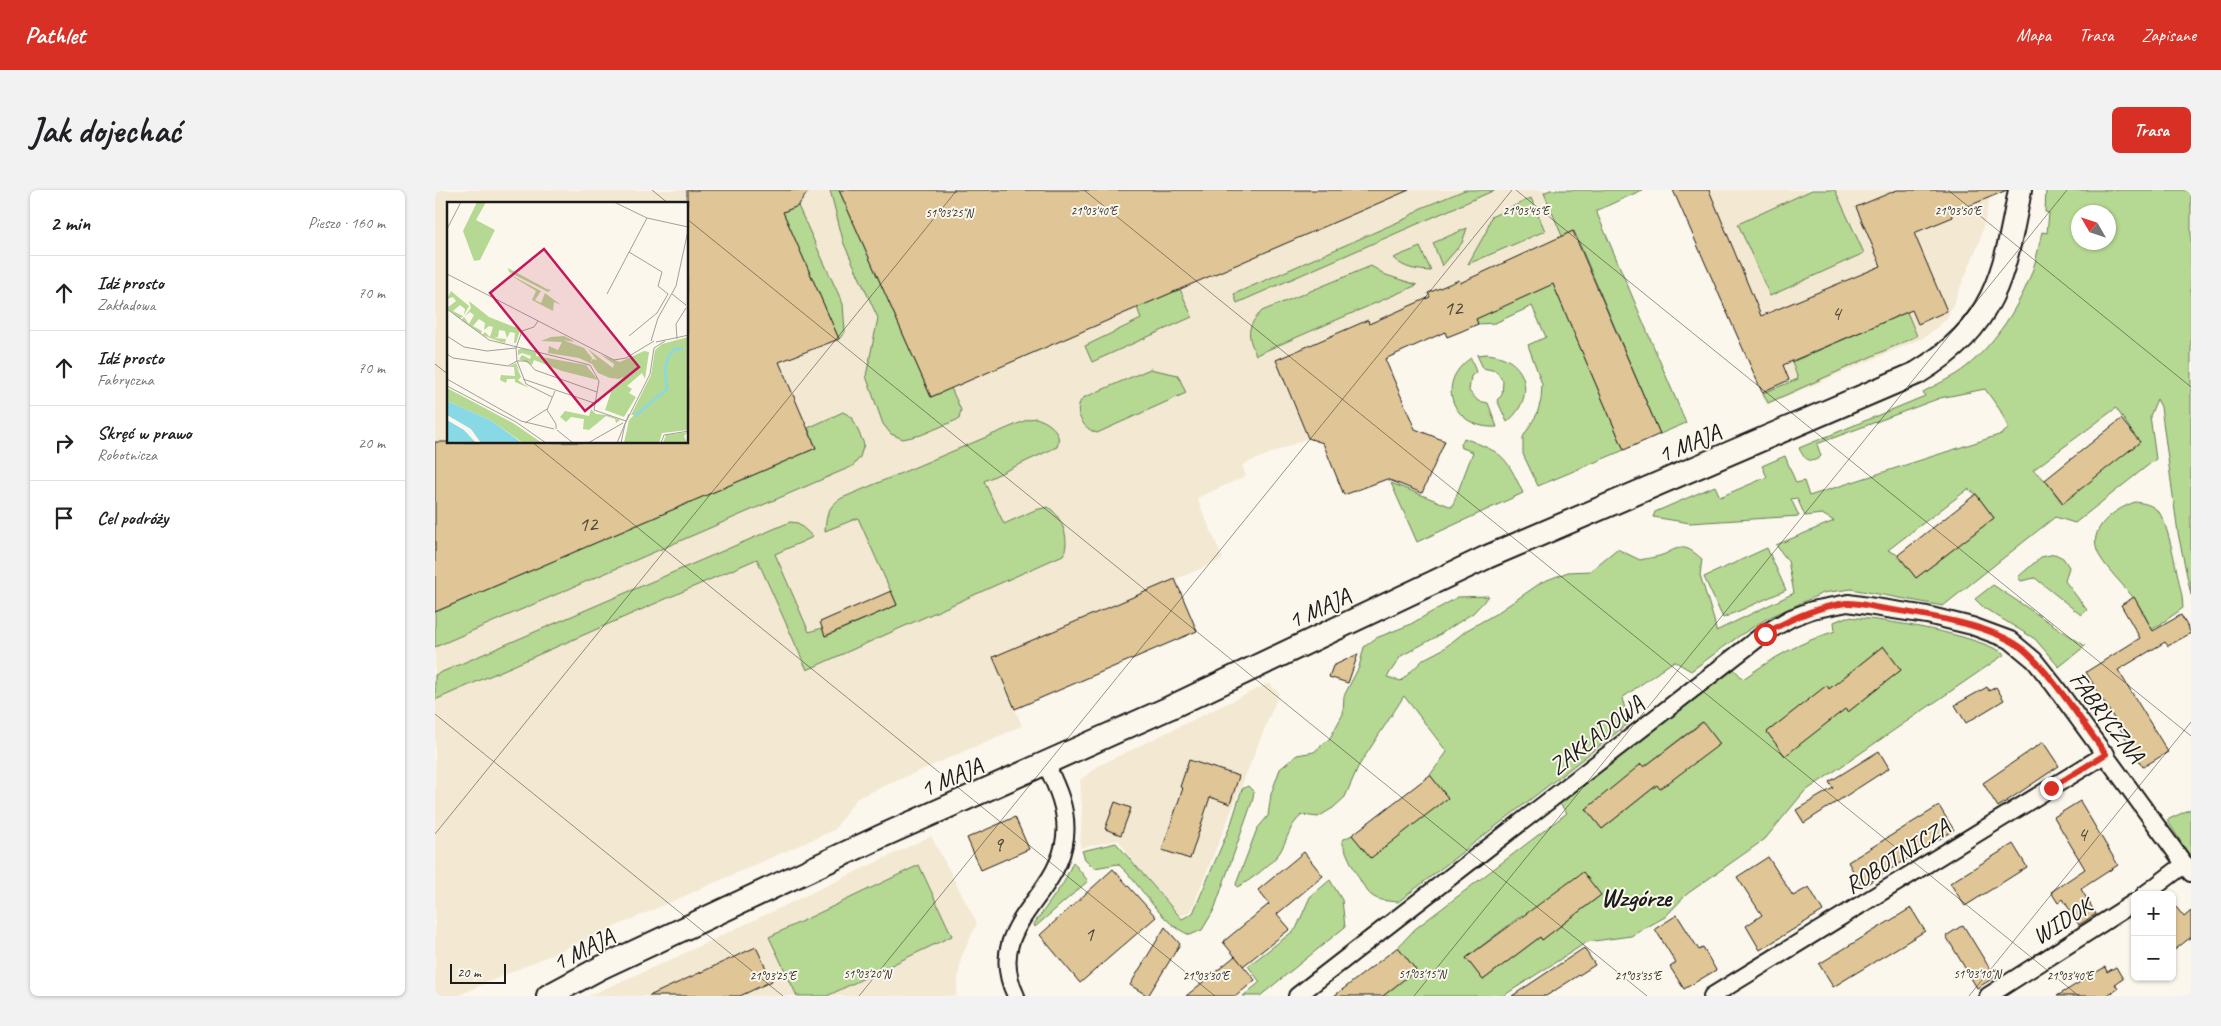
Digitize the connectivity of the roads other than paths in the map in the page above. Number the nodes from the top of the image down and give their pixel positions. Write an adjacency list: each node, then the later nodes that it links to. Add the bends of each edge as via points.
1 (2020, 190): 4 (street, 1 MAJA, via 2000,281 1987,307 1958,343 1942,358 1917,373 1487,556)
2 (1958, 622): 3 (street, FABRYCZNA, via 1999,635 2023,649); 10 (street, ZAKŁADOWA, via 1848,603 1791,618 1765,634)
3 (2106, 754): 5 (street, FABRYCZNA); 11 (street, ROBOTNICZA)
4 (1046, 764): 8 (street, 1 MAJA, via 882,836 609,964); 9 (street, via 1064,810 1065,835 1056,865 1008,948 1006,967)
5 (2188, 868): 6 (street)
6 (2151, 891)
7 (2131, 905): 12 (street, WIDOK)
8 (549, 996)
9 (1016, 996)
10 (1297, 996)
11 (1712, 996)
12 (1988, 996)

